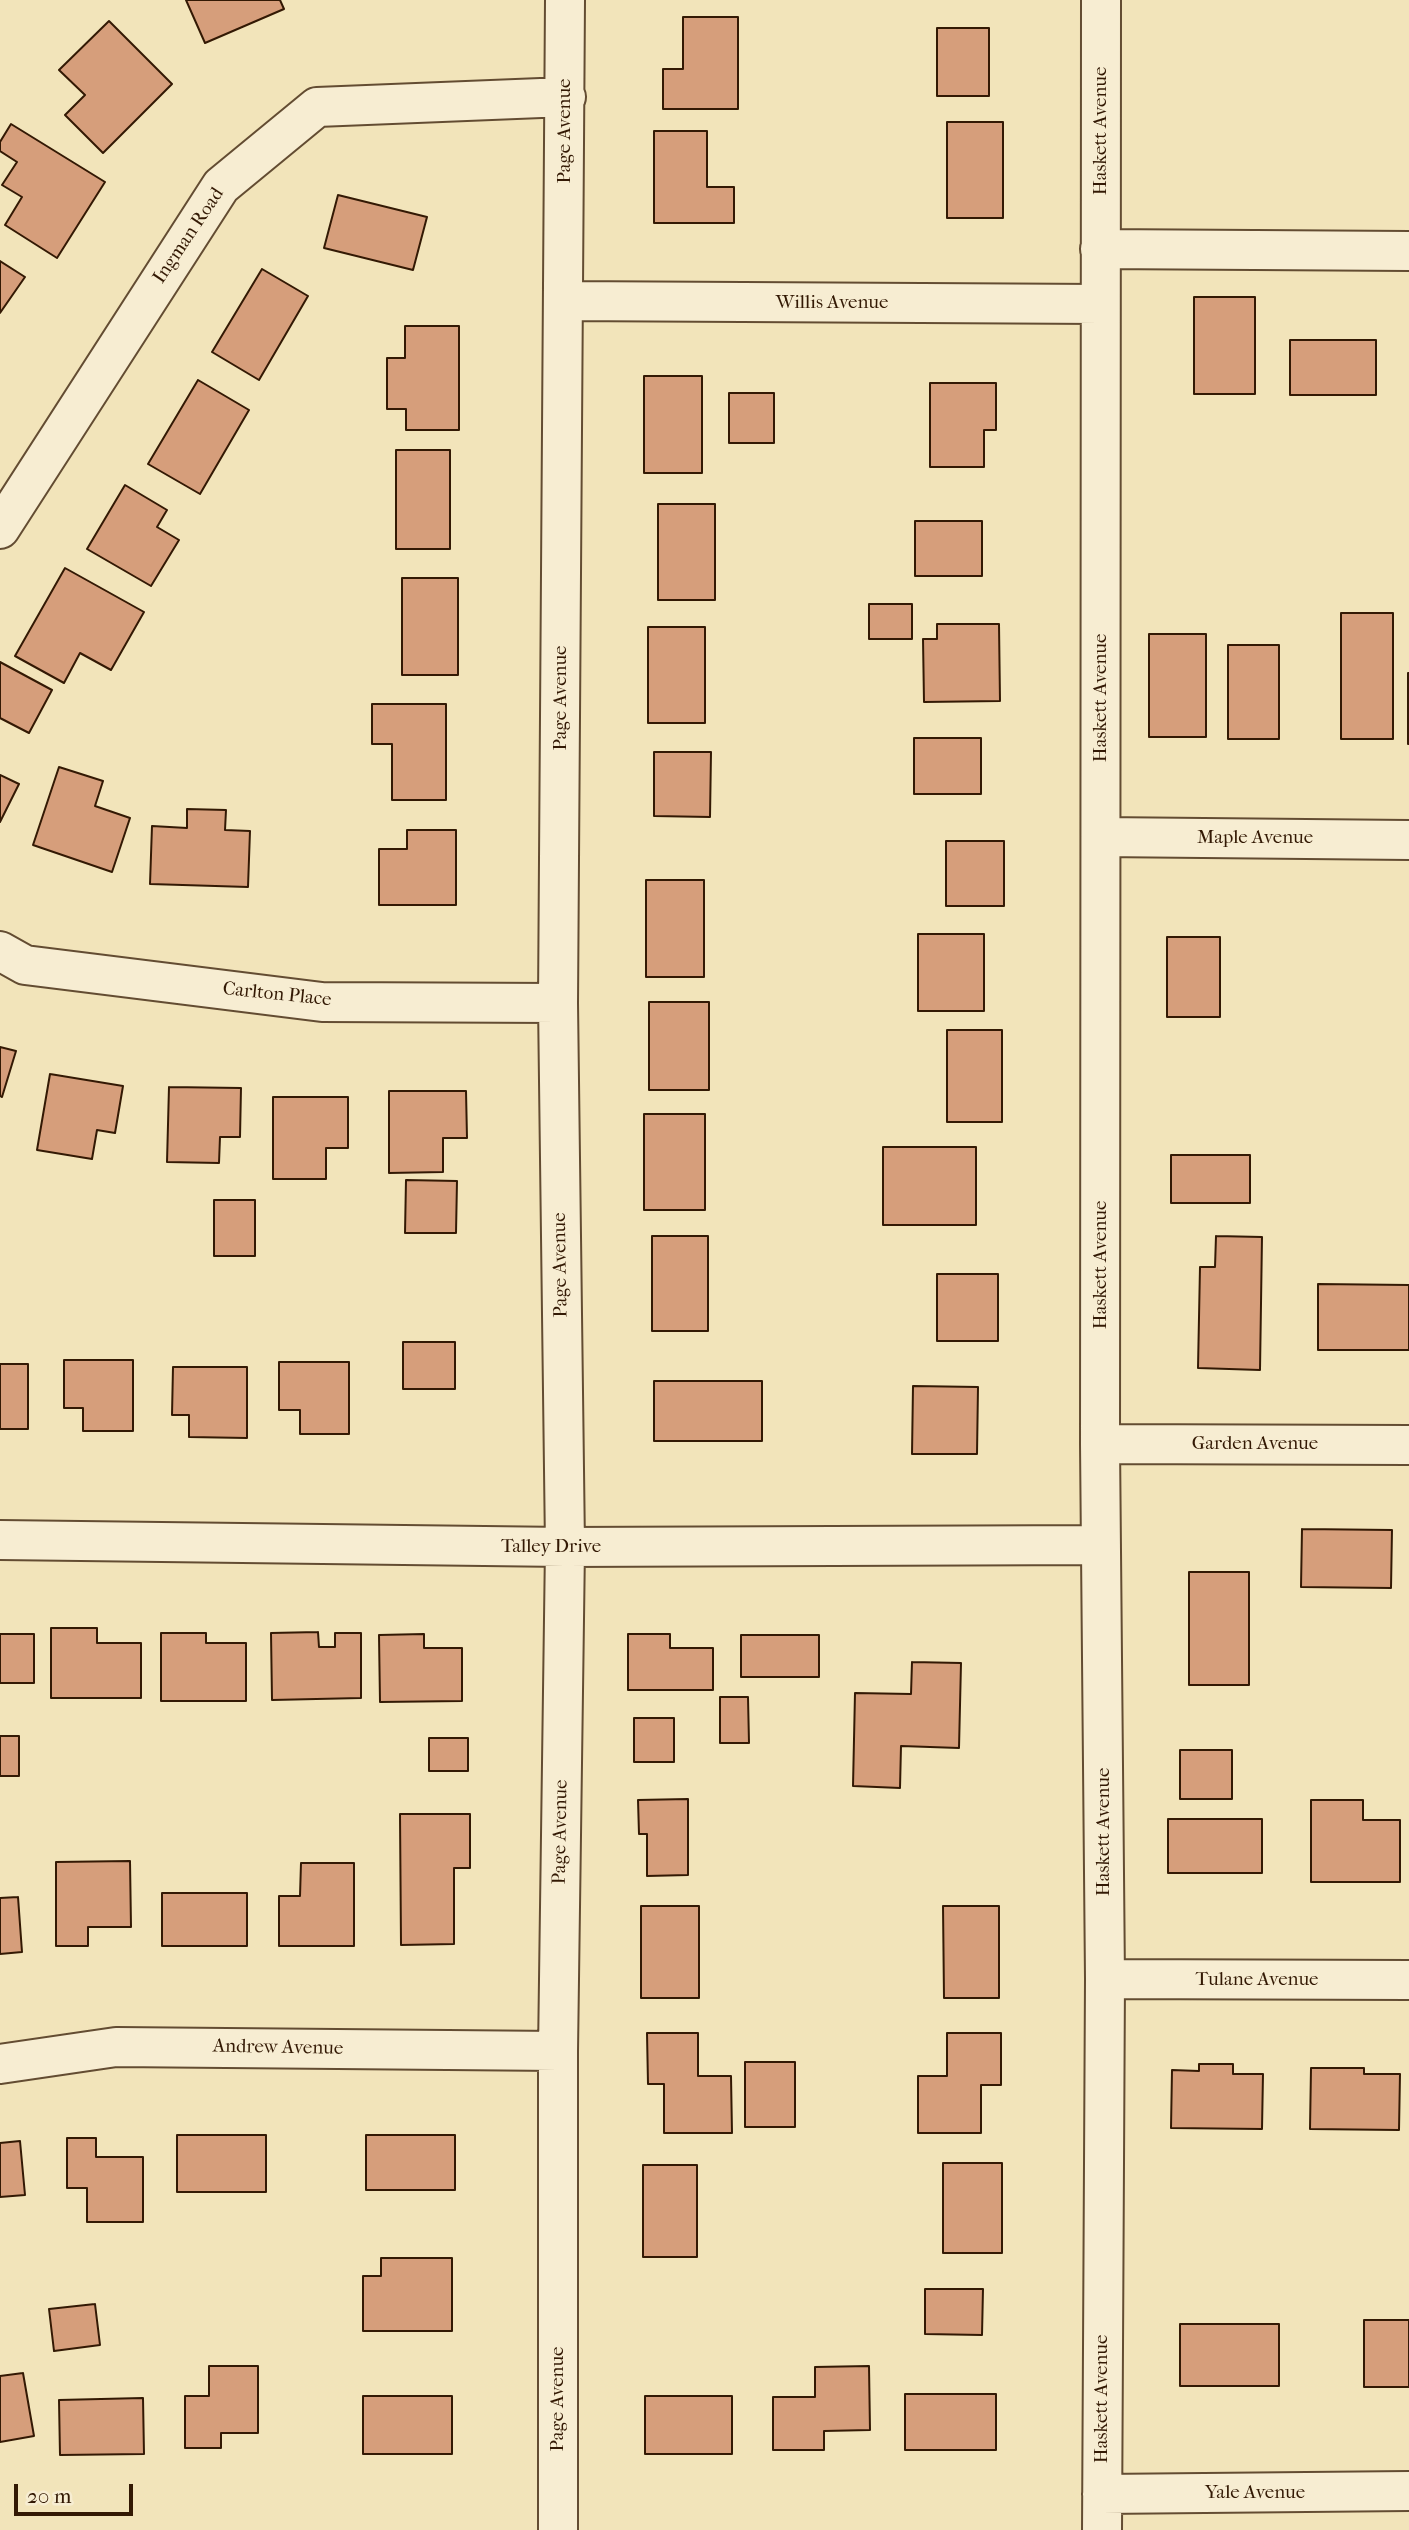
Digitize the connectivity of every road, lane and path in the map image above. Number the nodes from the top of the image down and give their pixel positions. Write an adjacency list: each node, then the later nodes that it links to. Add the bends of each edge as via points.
1 (565, 0): 3 (street, Page Avenue)
2 (1101, 0): 4 (street, Haskett Avenue)
3 (566, 97): 6 (street, Page Avenue); 8 (street, Ingman Road, via 317,107 221,186)
4 (1100, 249): 5 (street); 7 (street, Haskett Avenue)
5 (1409, 251)
6 (564, 301): 7 (street, Willis Avenue); 12 (street, Page Avenue)
7 (1100, 304): 9 (street, Haskett Avenue)
8 (0, 529)
9 (1101, 837): 10 (street, Maple Avenue); 13 (street, Haskett Avenue)
10 (1409, 839)
11 (0, 951): 12 (street, Carlton Place, via 25,965 322,1002)
12 (558, 1003): 17 (street, Page Avenue)
13 (1100, 1444): 14 (street, Garden Avenue); 16 (street, Haskett Avenue)
14 (1409, 1445)
15 (0, 1540): 17 (street, Talley Drive)
16 (1101, 1545): 17 (street, Talley Drive); 18 (street, Haskett Avenue)
17 (565, 1548): 20 (street, Page Avenue)
18 (1105, 1979): 19 (street, Tulane Avenue); 23 (street, Haskett Avenue)
19 (1409, 1980)
20 (558, 2051): 21 (street, Andrew Avenue, via 116,2047); 24 (street, Page Avenue)
21 (0, 2064)
22 (1409, 2491): 23 (street, Yale Avenue)
23 (1102, 2512)
24 (558, 2530)

